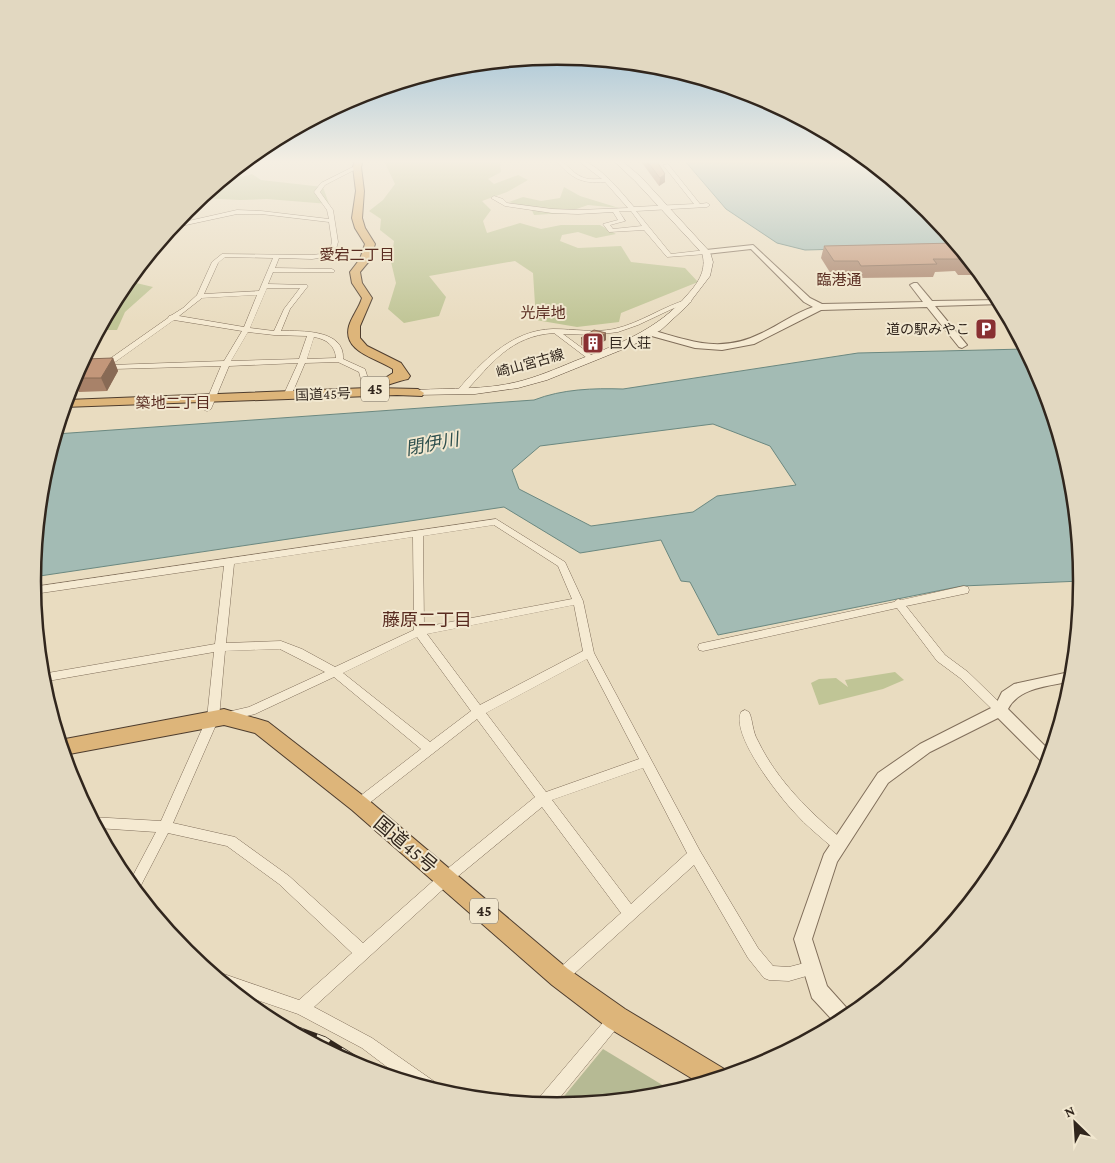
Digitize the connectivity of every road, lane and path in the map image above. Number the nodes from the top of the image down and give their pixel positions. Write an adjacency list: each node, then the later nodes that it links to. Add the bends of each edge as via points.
1 (222, 214): 9 (street)
2 (264, 214): 8 (street)
3 (331, 214): 8 (street)
4 (357, 214): 39 (highway, 45, via 360,228 370,244 365,260 355,272 356,283 367,298 364,310 354,323 353,333 358,344)
5 (617, 214): 10 (street, via 622,222 606,224 611,231)
6 (635, 214): 10 (street)
7 (671, 214): 11 (main road)
8 (332, 220): 13 (street, via 335,242 332,255)
9 (184, 224)
10 (644, 228): 11 (street, via 669,256)
11 (706, 252): 22 (main road, 崎山宮古線, via 709,259 706,276); 25 (street, via 752,247 807,300)
12 (277, 256): 13 (street); 14 (street); 21 (street, via 224,255 215,262)
13 (312, 257): 15 (street)
14 (271, 270): 15 (street); 18 (street)
15 (310, 270): 16 (street); 19 (street)
16 (332, 271)
17 (914, 285): 24 (street)
18 (264, 286): 19 (street); 20 (street)
19 (305, 286): 29 (street, via 287,309)
20 (260, 294): 21 (street); 27 (street)
21 (200, 296): 26 (street)
22 (689, 301): 28 (street, via 628,328 577,334); 30 (main road, 崎山宮古線)
23 (992, 302): 24 (street)
24 (929, 304): 25 (street); 32 (street)
25 (820, 307): 30 (street, via 802,313 760,338 734,347 692,346)
26 (171, 318): 27 (street); 38 (street)
27 (246, 330): 29 (street); 36 (street)
28 (556, 331): 33 (street); 42 (street, via 539,332 511,342)
29 (277, 333): 31 (street)
30 (651, 333): 33 (main road, 崎山宮古線)
31 (311, 335): 34 (street, via 328,339 340,351); 35 (street)
32 (962, 346)
33 (591, 359): 42 (main road, 崎山宮古線, via 518,385)
34 (339, 360): 35 (street); 40 (street, via 362,371)
35 (302, 362): 36 (street); 43 (street)
36 (226, 364): 38 (street); 46 (street)
37 (88, 368): 38 (street)
38 (102, 368)
39 (394, 384): 40 (highway, 国道45号 / 45); 41 (highway, 45); 43 (highway, 国道45号 / 45); 44 (highway, 45)
40 (366, 385): 41 (highway, 国道45号 / 45)
41 (333, 388): 43 (highway, 国道45号 / 45)
42 (461, 391): 44 (main road, 崎山宮古線)
43 (287, 393): 46 (highway, 国道45号 / 45)
44 (418, 393)
45 (76, 398): 46 (highway, 国道45号 / 45)
46 (211, 400): 47 (highway, 国道45号 / 45)
47 (74, 404)
48 (418, 534): 49 (street); 52 (street, via 496,522 562,564); 54 (street)
49 (229, 561): 50 (street); 55 (street)
50 (41, 590)
51 (964, 590): 53 (street)
52 (578, 601): 54 (street); 57 (street)
53 (898, 603): 56 (street); 61 (street, via 941,658)
54 (419, 632): 58 (street); 62 (street)
55 (220, 647): 58 (street, via 281,645); 59 (street); 64 (street)
56 (703, 647)
57 (589, 653): 62 (street); 68 (street)
58 (336, 672): 64 (street, via 251,711); 66 (street)
59 (50, 677)
60 (1065, 678): 61 (street, via 1020,688 1007,696)
61 (1000, 710): 67 (street); 73 (street, via 926,748 883,778)
62 (479, 712): 66 (street); 69 (street)
63 (745, 715): 73 (street, via 752,745 766,766 806,816)
64 (218, 717): 65 (highway, 国道45号 / 45); 70 (highway, 国道45号 / 45, via 261,727); 72 (street)
65 (69, 746)
66 (430, 750): 70 (street)
67 (1043, 754)
68 (646, 762): 69 (street); 74 (street)
69 (544, 798): 75 (street); 77 (street)
70 (359, 804): 75 (highway, 国道45号 / 45)
71 (101, 823): 72 (street)
72 (165, 827): 76 (street); 78 (street, via 230,841 284,880)
73 (839, 845): 79 (street, via 830,859 803,939)
74 (695, 855): 77 (street); 79 (street, via 753,953 769,973 789,974)
75 (446, 878): 78 (street); 80 (highway, 国道45号 / 45)
76 (137, 881)
77 (630, 914): 80 (street)
78 (363, 953): 82 (street)
79 (812, 968): 83 (street, via 819,991)
80 (560, 977): 84 (highway, 国道45号 / 45)
81 (236, 985): 82 (street)
82 (302, 1008): 86 (street, via 367,1042)
83 (840, 1014)
84 (616, 1018): 85 (highway, 国道45号 / 45); 87 (street)
85 (710, 1074)
86 (414, 1077)
87 (550, 1098)

